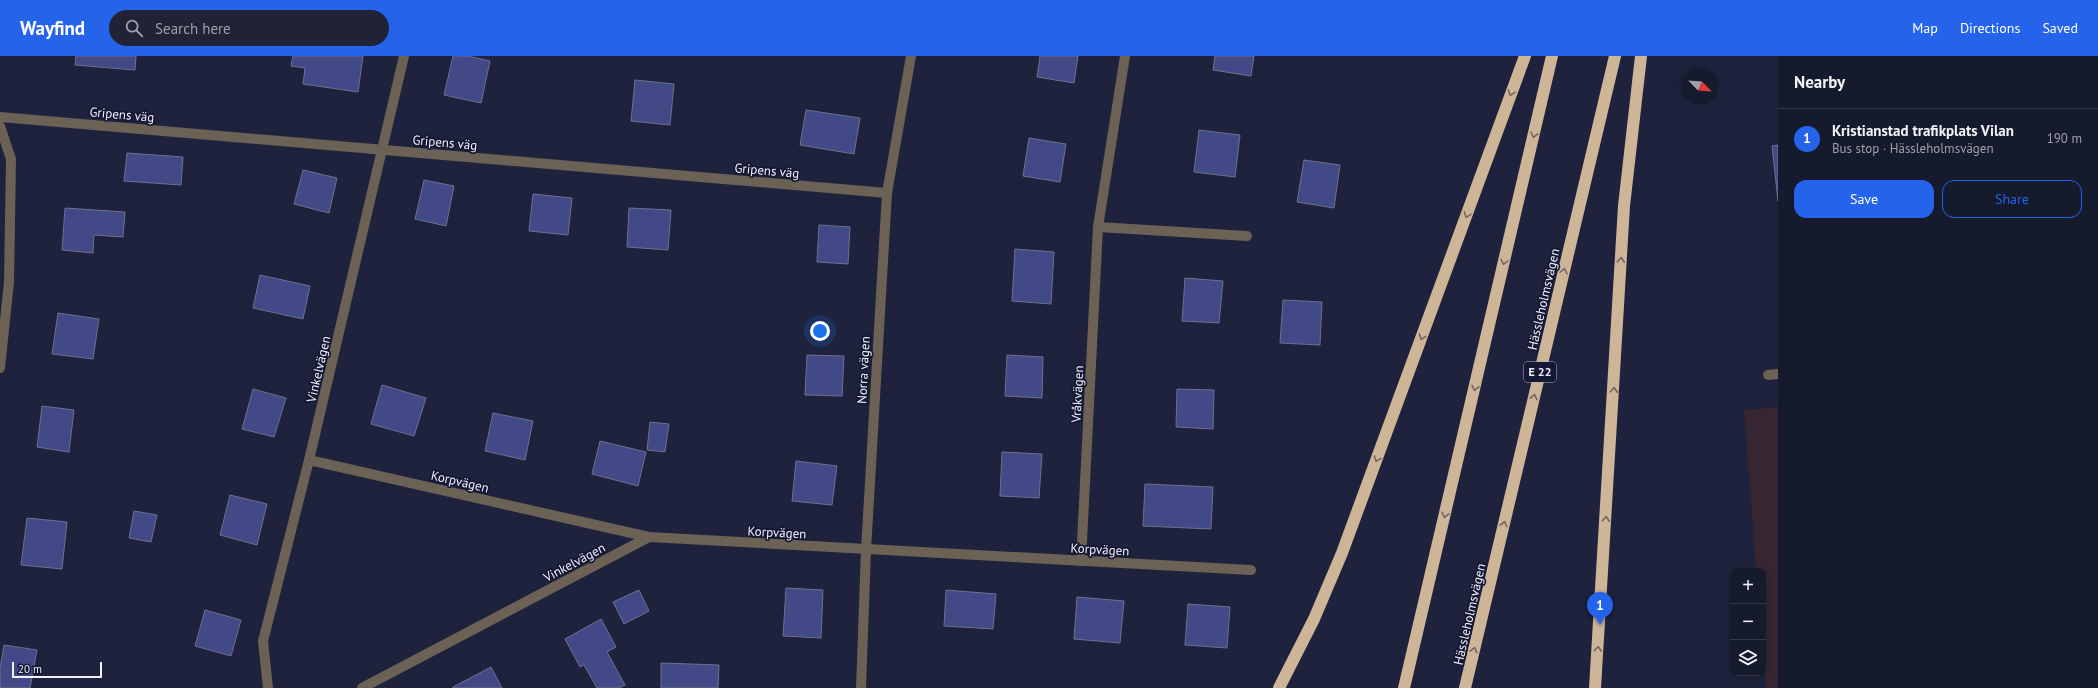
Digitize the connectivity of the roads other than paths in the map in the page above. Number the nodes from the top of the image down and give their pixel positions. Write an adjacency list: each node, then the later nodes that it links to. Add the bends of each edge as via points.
1 (404, 56): 10 (street, Vinkelvägen)
2 (911, 56): 11 (street, Norra vägen)
3 (1125, 56): 12 (street, Vråkvägen)
4 (1525, 56): 23 (highway, one-way to 23, via 1342,553 1314,618)
5 (1552, 56): 24 (highway, one-way to 24)
6 (1615, 56): 25 (highway, Hässleholmsvägen / E 22, one-way to 6)
7 (1641, 56): 26 (highway, one-way to 7, via 1624,206)
8 (0, 117): 10 (street, Gripens väg)
9 (0, 126): 14 (street, via 11,159 10,282)
10 (383, 150): 11 (street, Gripens väg); 15 (street, Vinkelvägen)
11 (887, 194): 17 (street, Norra vägen)
12 (1098, 227): 13 (street); 18 (street, Vråkvägen)
13 (1247, 236)
14 (0, 368)
15 (310, 460): 16 (street, Korpvägen); 20 (street, Vinkelvägen, via 263,641)
16 (649, 537): 17 (street, Korpvägen); 21 (street, Vinkelvägen)
17 (866, 550): 18 (street, Korpvägen); 22 (street, Norra vägen)
18 (1081, 562): 19 (street, Korpvägen)
19 (1251, 570)
20 (268, 688)
21 (362, 688)
22 (861, 688)
23 (1279, 688)
24 (1404, 688)
25 (1465, 688)
26 (1595, 688)

